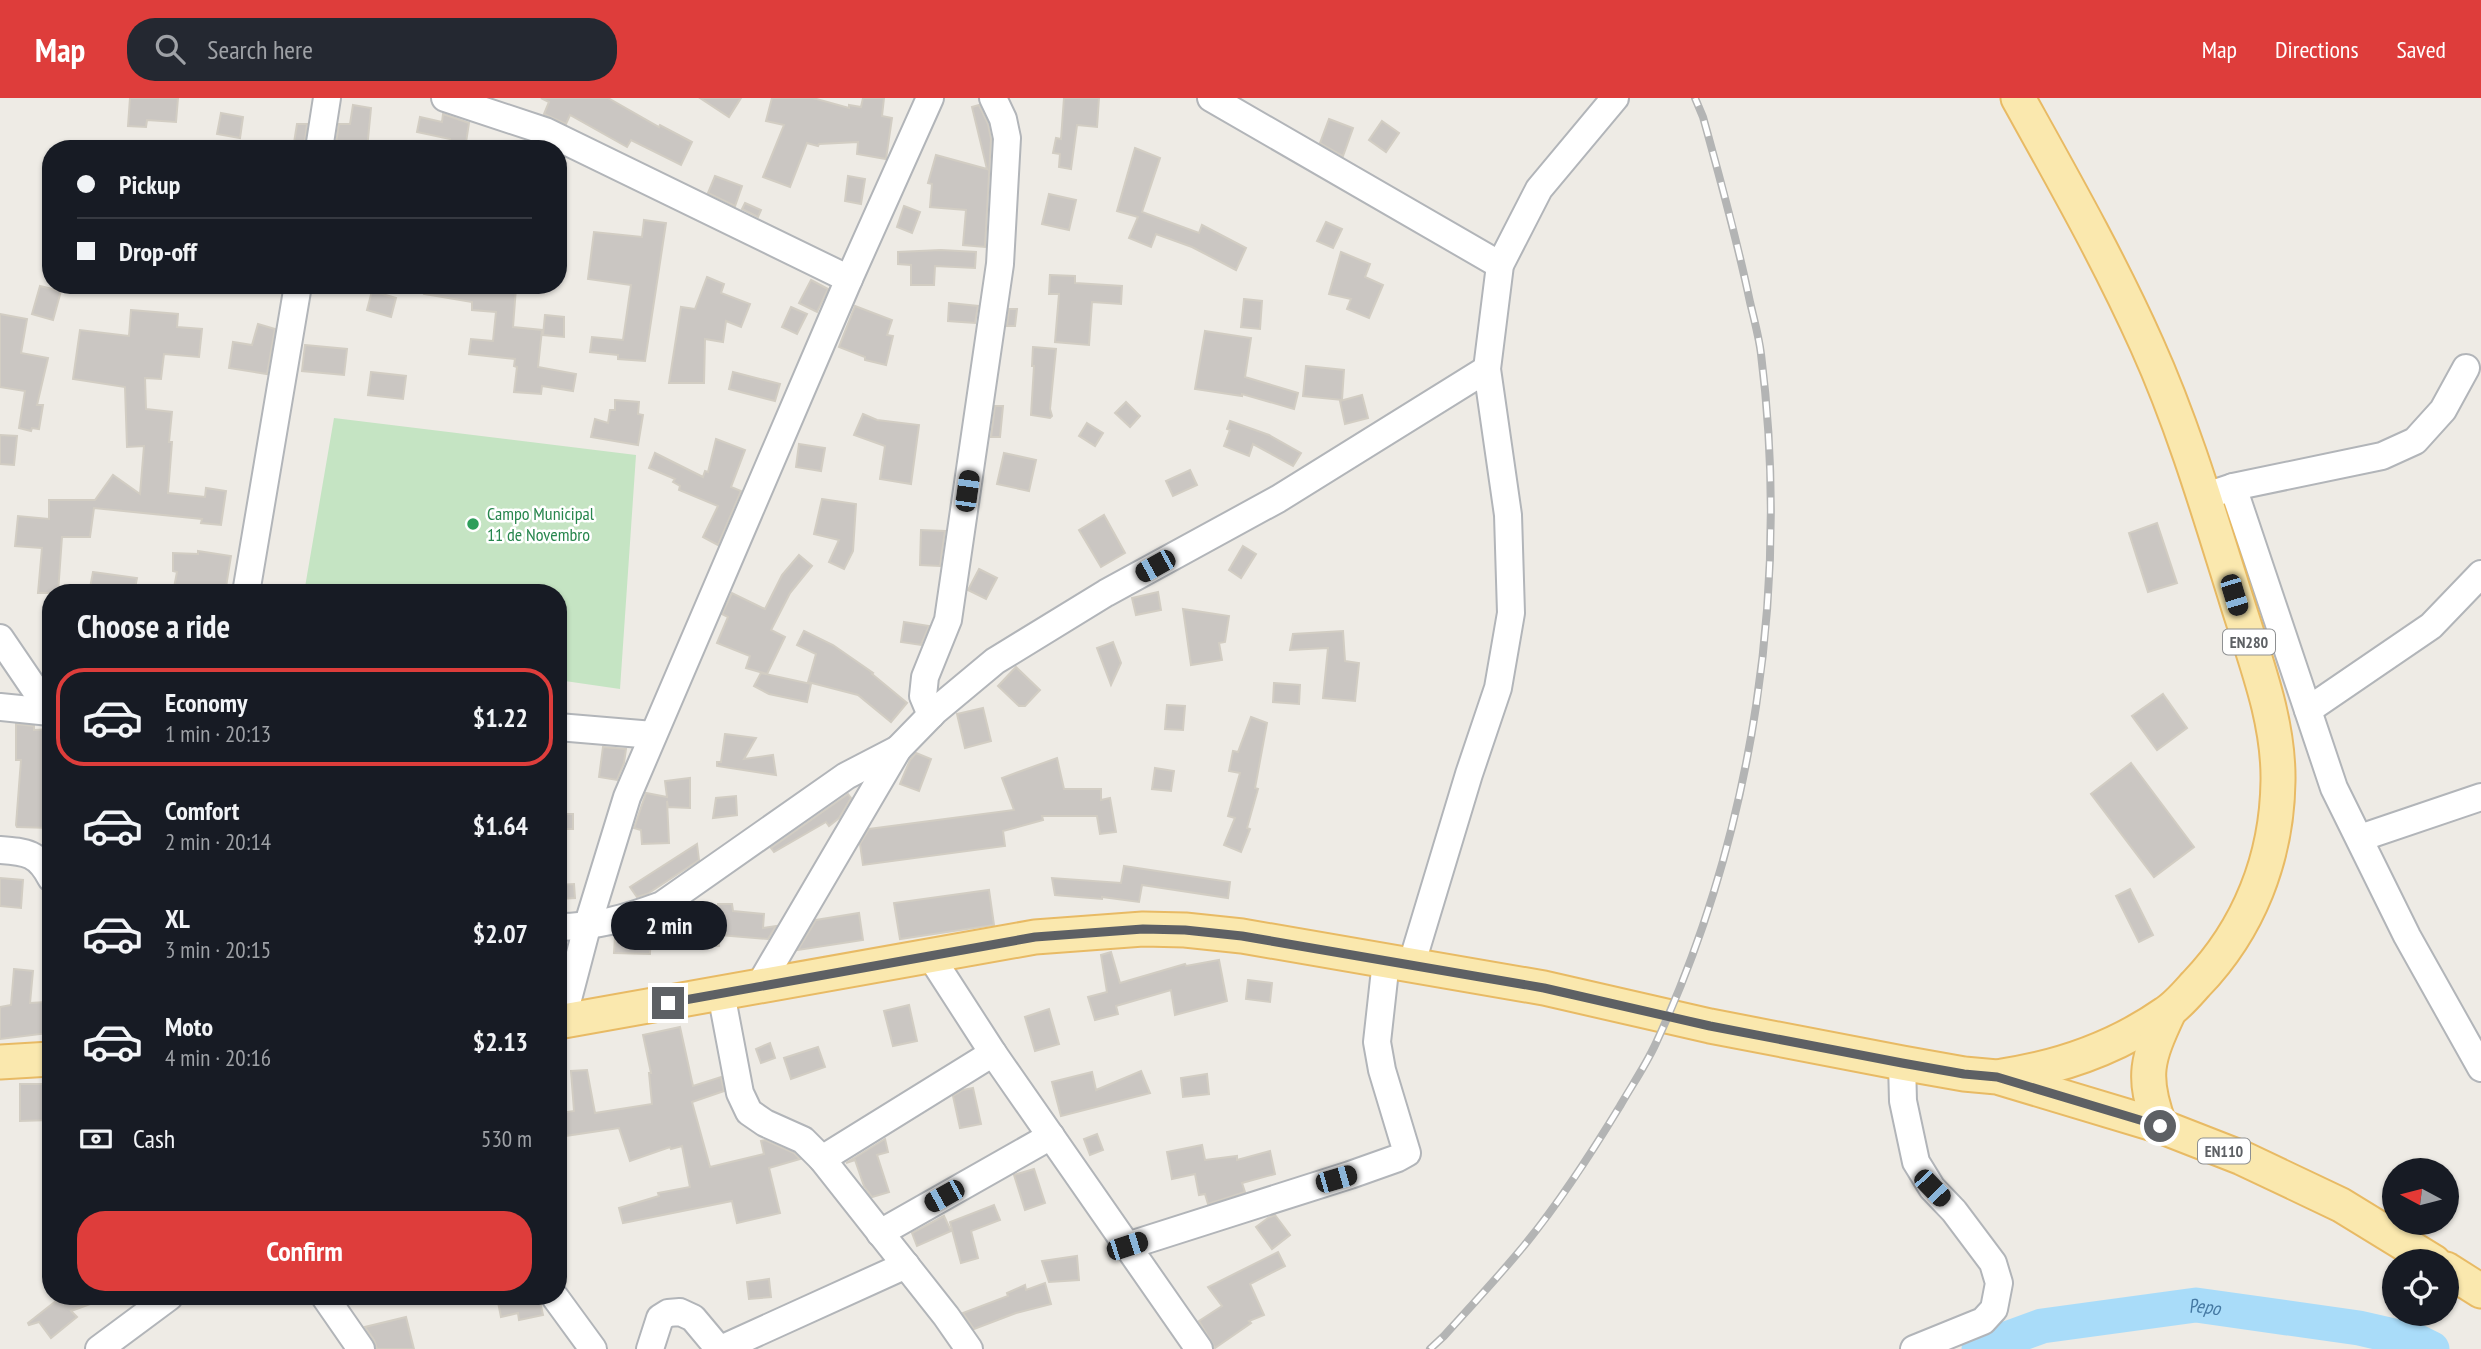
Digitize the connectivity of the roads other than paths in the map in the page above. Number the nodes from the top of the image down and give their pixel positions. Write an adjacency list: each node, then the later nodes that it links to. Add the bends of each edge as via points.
1 (327, 98): 8 (street)
2 (445, 98): 9 (street)
3 (930, 98): 12 (street)
4 (993, 98): 24 (street, via 1007,138 1000,264 948,620 925,677 923,696)
5 (1211, 98): 11 (street)
6 (1615, 98): 11 (street, via 1539,189)
7 (2018, 98): 16 (main road, EN280, via 2100,246 2143,337 2191,460)
8 (320, 140)
9 (563, 140)
10 (567, 142): 12 (street)
11 (1500, 265): 15 (street)
12 (849, 279): 26 (street)
13 (296, 294): 18 (street)
14 (2466, 368): 16 (street, via 2443,410 2415,441 2382,456)
15 (1487, 369): 24 (street, via 1278,499 1106,593 995,661); 35 (street, via 1508,515 1511,613 1499,688)
16 (2218, 492): 22 (street); 39 (main road, EN280, via 2270,713 2278,780 2275,827 2254,901 2236,935)
17 (2481, 574): 22 (street, via 2431,626)
18 (248, 584)
19 (0, 638): 20 (street)
20 (42, 699)
21 (0, 707): 23 (street)
22 (2308, 710): 29 (street, via 2334,788)
23 (42, 711)
24 (931, 715): 27 (street)
25 (567, 728): 26 (street)
26 (653, 735): 33 (street, via 627,797)
27 (898, 749): 33 (street, via 846,776 662,905); 36 (street)
28 (2481, 797): 29 (street)
29 (2360, 838): 45 (street, via 2407,936)
30 (0, 850): 31 (street, via 24,852)
31 (42, 864)
32 (567, 927): 33 (street)
33 (587, 927): 38 (street)
34 (931, 957): 35 (main road, EN110, via 1035,937 1143,929 1242,936); 36 (main road, EN110); 41 (street)
35 (1399, 963): 44 (main road, EN110, via 1544,988); 51 (street, via 1377,1042 1407,1153)
36 (760, 986): 37 (main road, EN110)
37 (721, 993): 40 (main road, EN110); 49 (street, via 740,1093 749,1112 803,1140)
38 (567, 997)
39 (2169, 1012): 46 (main road, EN280, via 2083,1057); 47 (main road, via 2148,1067 2149,1096)
40 (567, 1021)
41 (993, 1054): 48 (street); 49 (street)
42 (42, 1060): 43 (main road)
43 (0, 1062)
44 (1902, 1063): 46 (main road, EN110); 66 (street, via 1903,1101 1916,1163 1993,1263 1999,1283 1994,1309 1983,1321)
45 (2481, 1068)
46 (1997, 1077): 47 (main road, EN110)
47 (2160, 1126): 52 (main road, EN110, via 2341,1205)
48 (1051, 1136): 50 (street); 51 (street)
49 (822, 1159): 50 (street)
50 (880, 1233): 53 (street)
51 (1127, 1246): 65 (street)
52 (2413, 1249)
53 (906, 1265): 63 (street); 64 (street)
54 (2459, 1277): 55 (main road)
55 (2481, 1291)
56 (158, 1305): 59 (street)
57 (331, 1305): 60 (street)
58 (561, 1305): 61 (street)
59 (99, 1349)
60 (361, 1349)
61 (593, 1349)
62 (650, 1349): 63 (street, via 660,1318 680,1312 693,1318)
63 (720, 1349)
64 (969, 1349)
65 (1199, 1349)
66 (1914, 1349)

